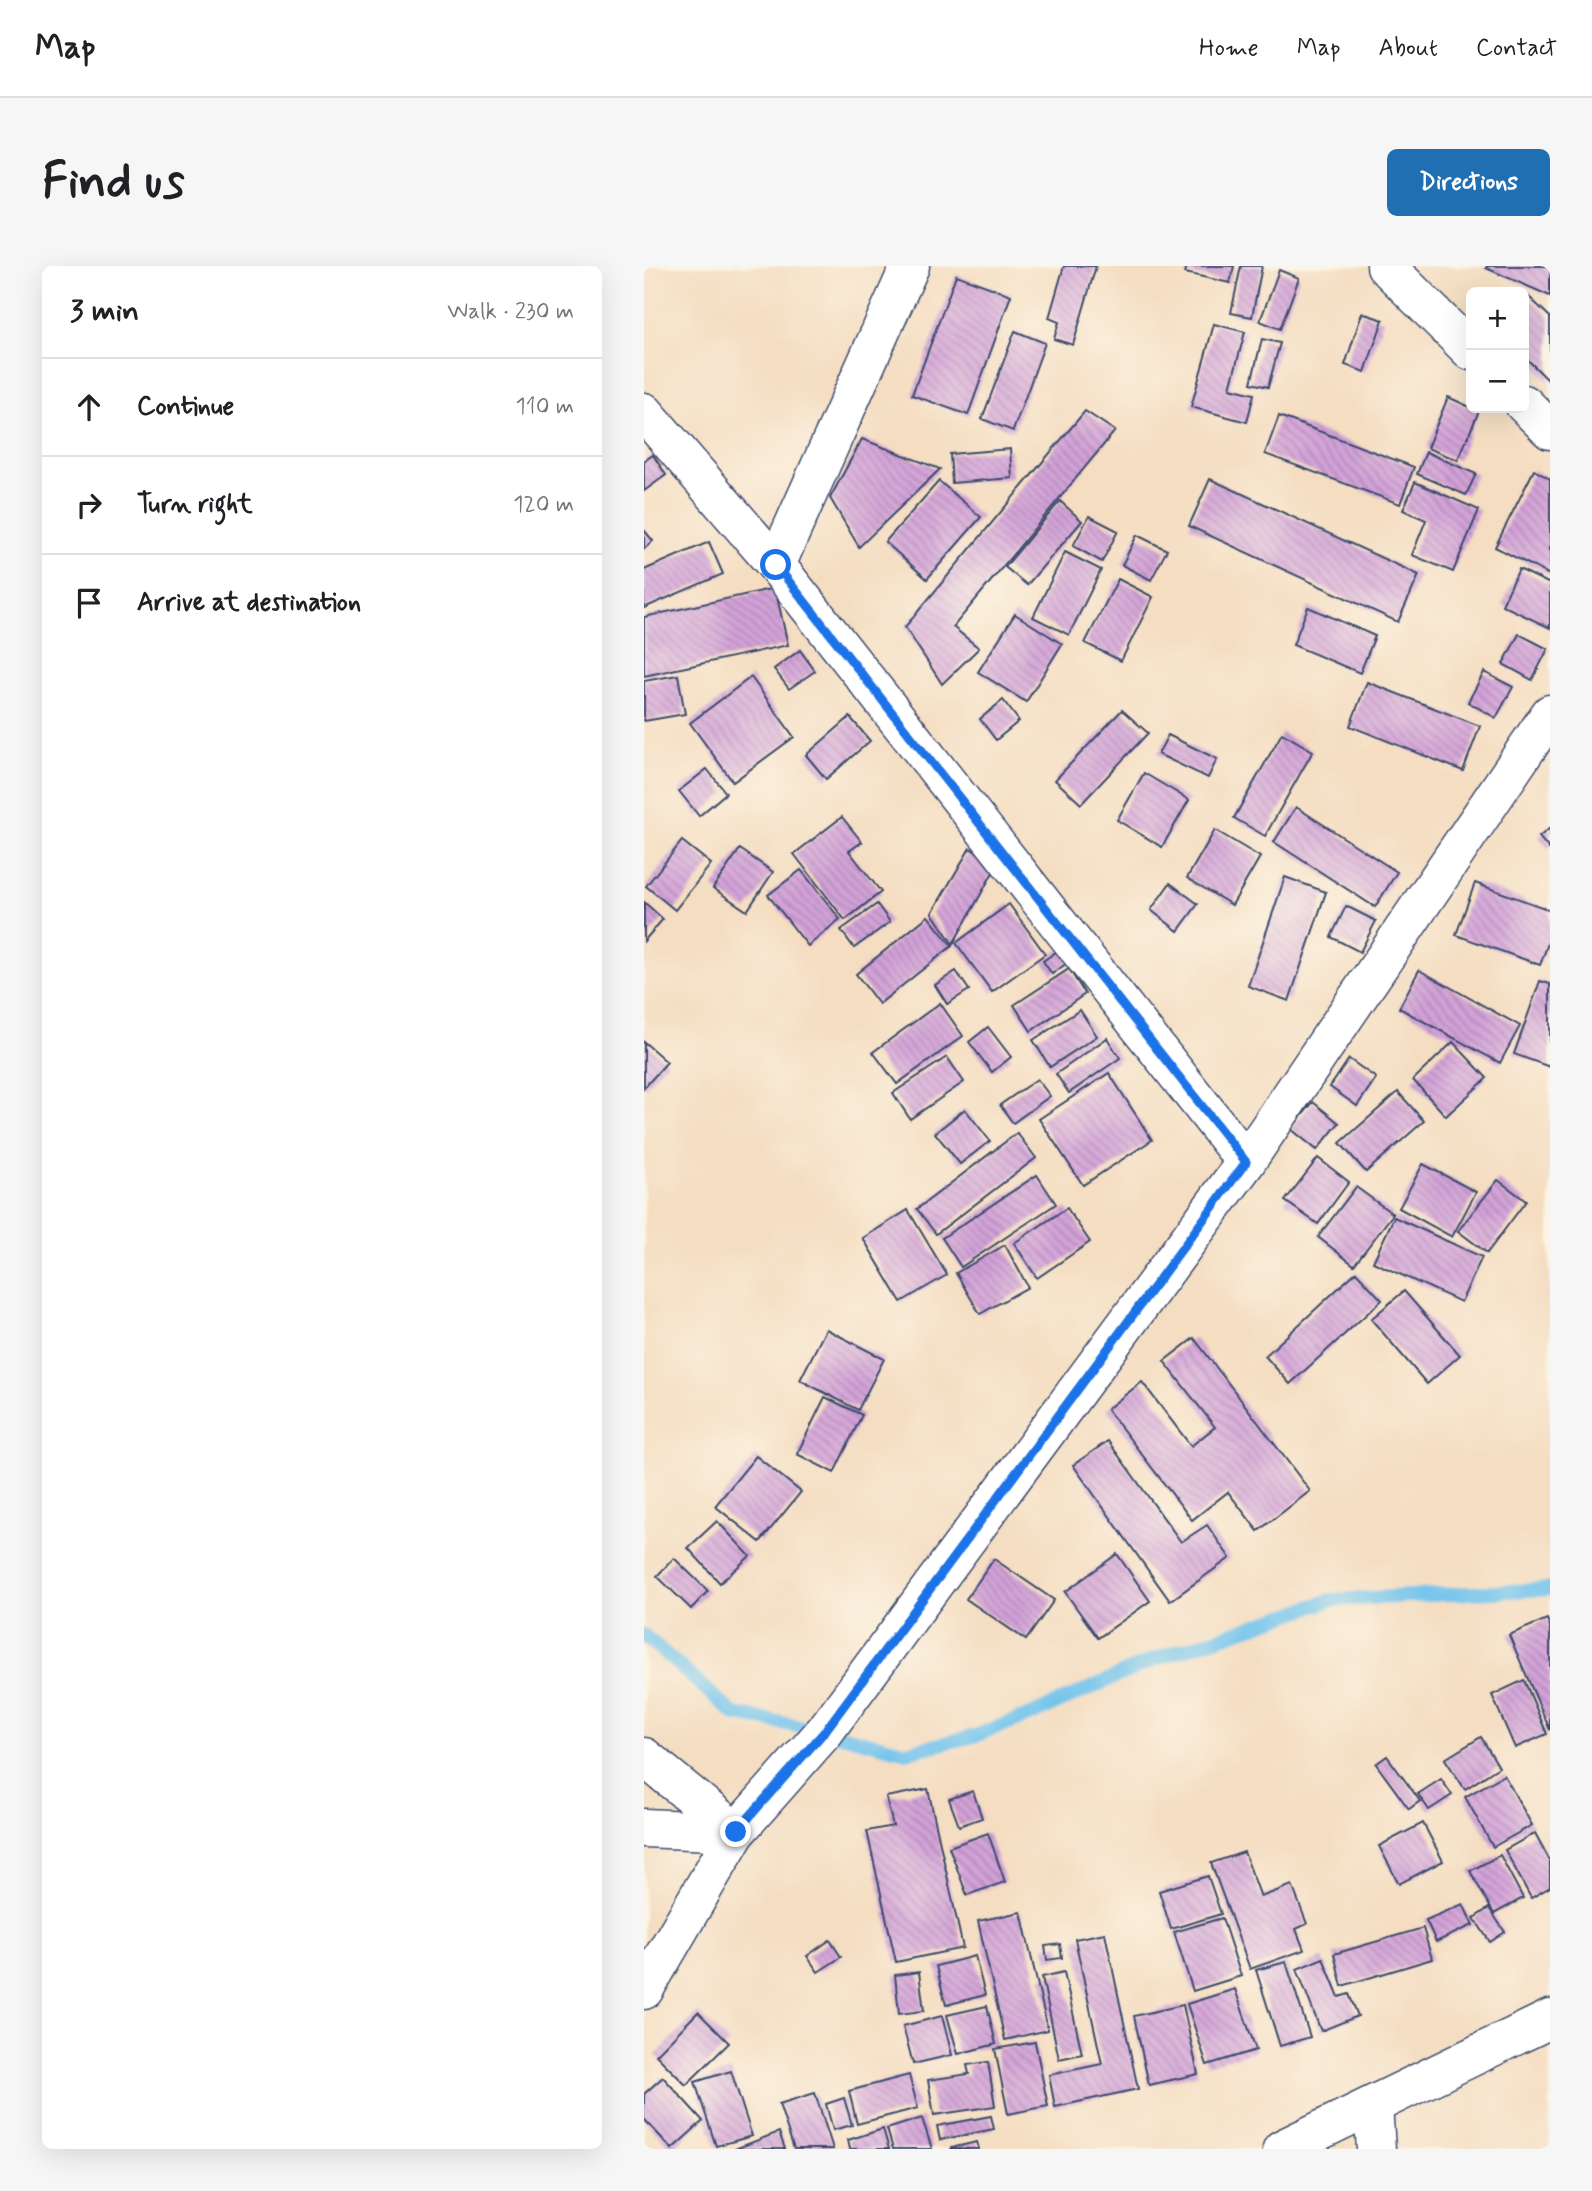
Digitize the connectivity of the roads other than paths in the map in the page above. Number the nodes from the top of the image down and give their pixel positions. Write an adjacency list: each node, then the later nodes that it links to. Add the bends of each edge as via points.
1 (910, 266): 7 (main road)
2 (1386, 266): 3 (main road)
3 (1470, 350)
4 (1529, 409): 6 (main road)
5 (644, 412): 7 (main road)
6 (1550, 430)
7 (776, 565): 9 (main road)
8 (1550, 714): 9 (main road)
9 (1246, 1162): 12 (main road, via 825,1731)
10 (644, 1757): 12 (main road)
11 (644, 1828): 12 (main road)
12 (736, 1832): 13 (main road)
13 (644, 1990)
14 (1550, 2019): 15 (main road)
15 (1373, 2106): 16 (main road); 17 (main road)
16 (1282, 2149)
17 (1376, 2149)

